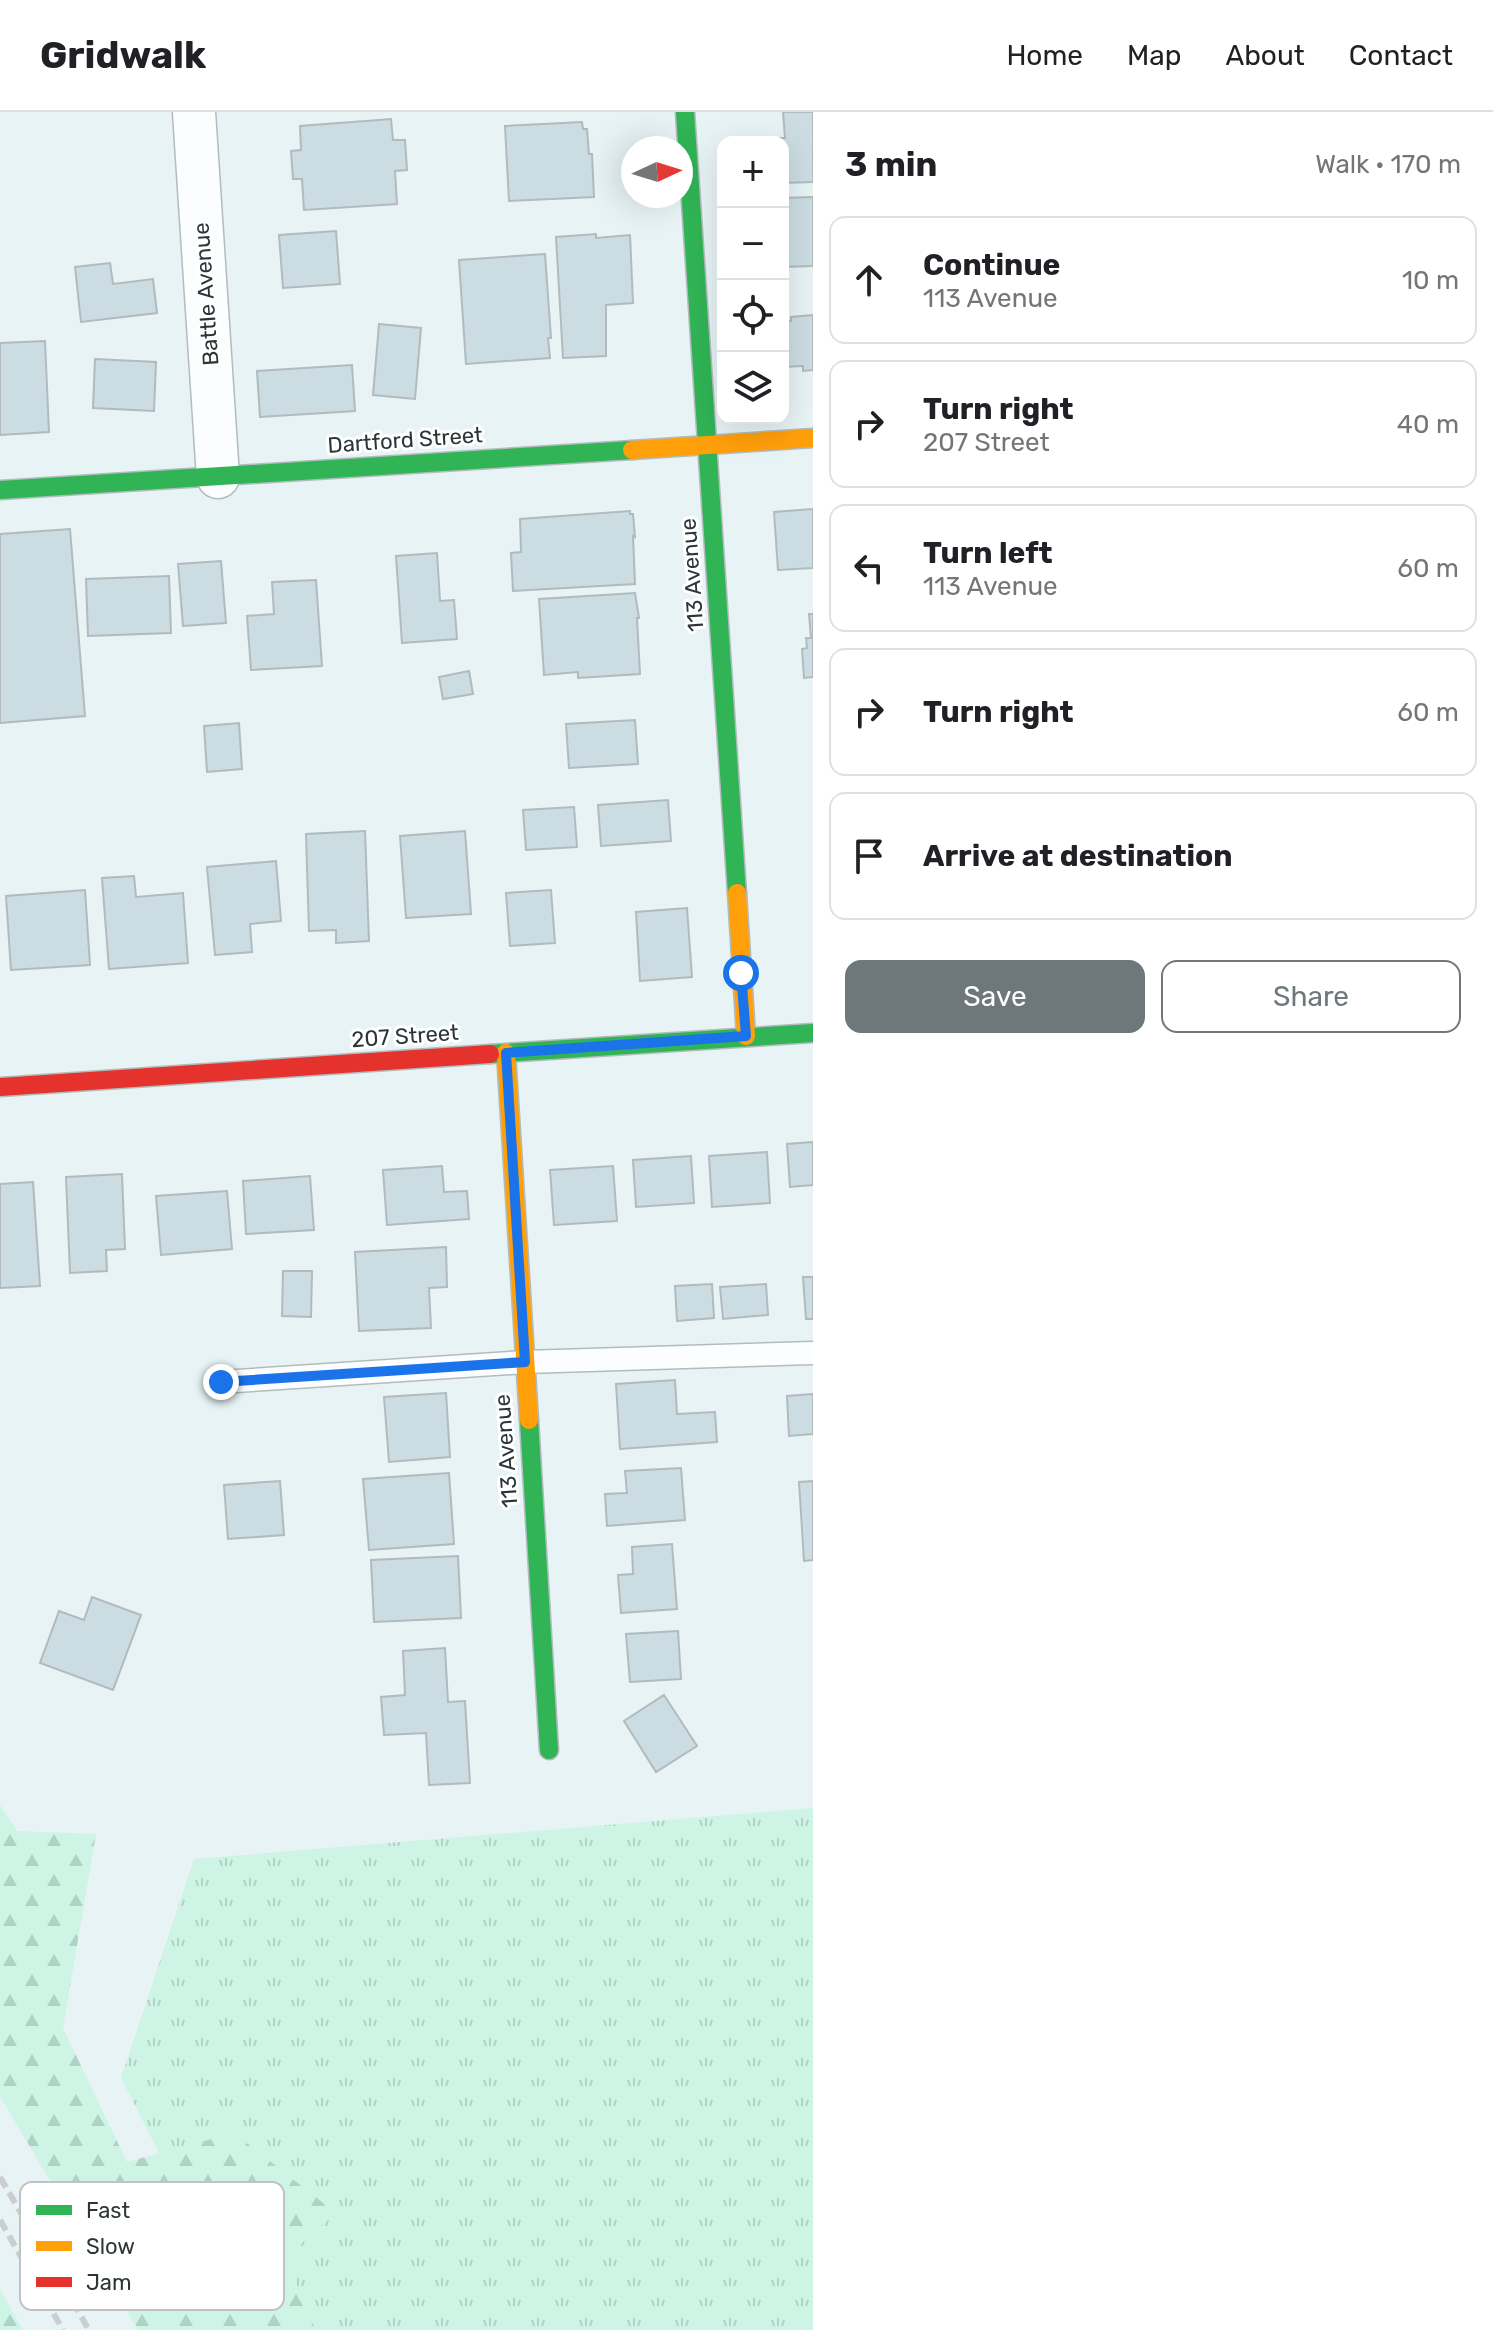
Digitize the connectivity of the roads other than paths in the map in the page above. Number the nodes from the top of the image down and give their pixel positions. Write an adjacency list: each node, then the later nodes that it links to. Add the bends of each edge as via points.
1 (194, 112): 5 (street, Battle Avenue)
2 (685, 112): 4 (street, 113 Avenue)
3 (813, 438): 4 (street, Dartford Street)
4 (708, 445): 5 (street, Dartford Street); 8 (street, 113 Avenue)
5 (218, 477): 6 (street, Dartford Street)
6 (0, 490)
7 (813, 1033): 8 (street, 207 Street)
8 (746, 1036): 9 (street, 207 Street)
9 (506, 1053): 10 (street, 207 Street); 12 (street, 113 Avenue)
10 (0, 1087)
11 (813, 1353): 12 (lane)
12 (525, 1362): 13 (lane); 14 (street, 113 Avenue)
13 (221, 1382)
14 (549, 1750)

